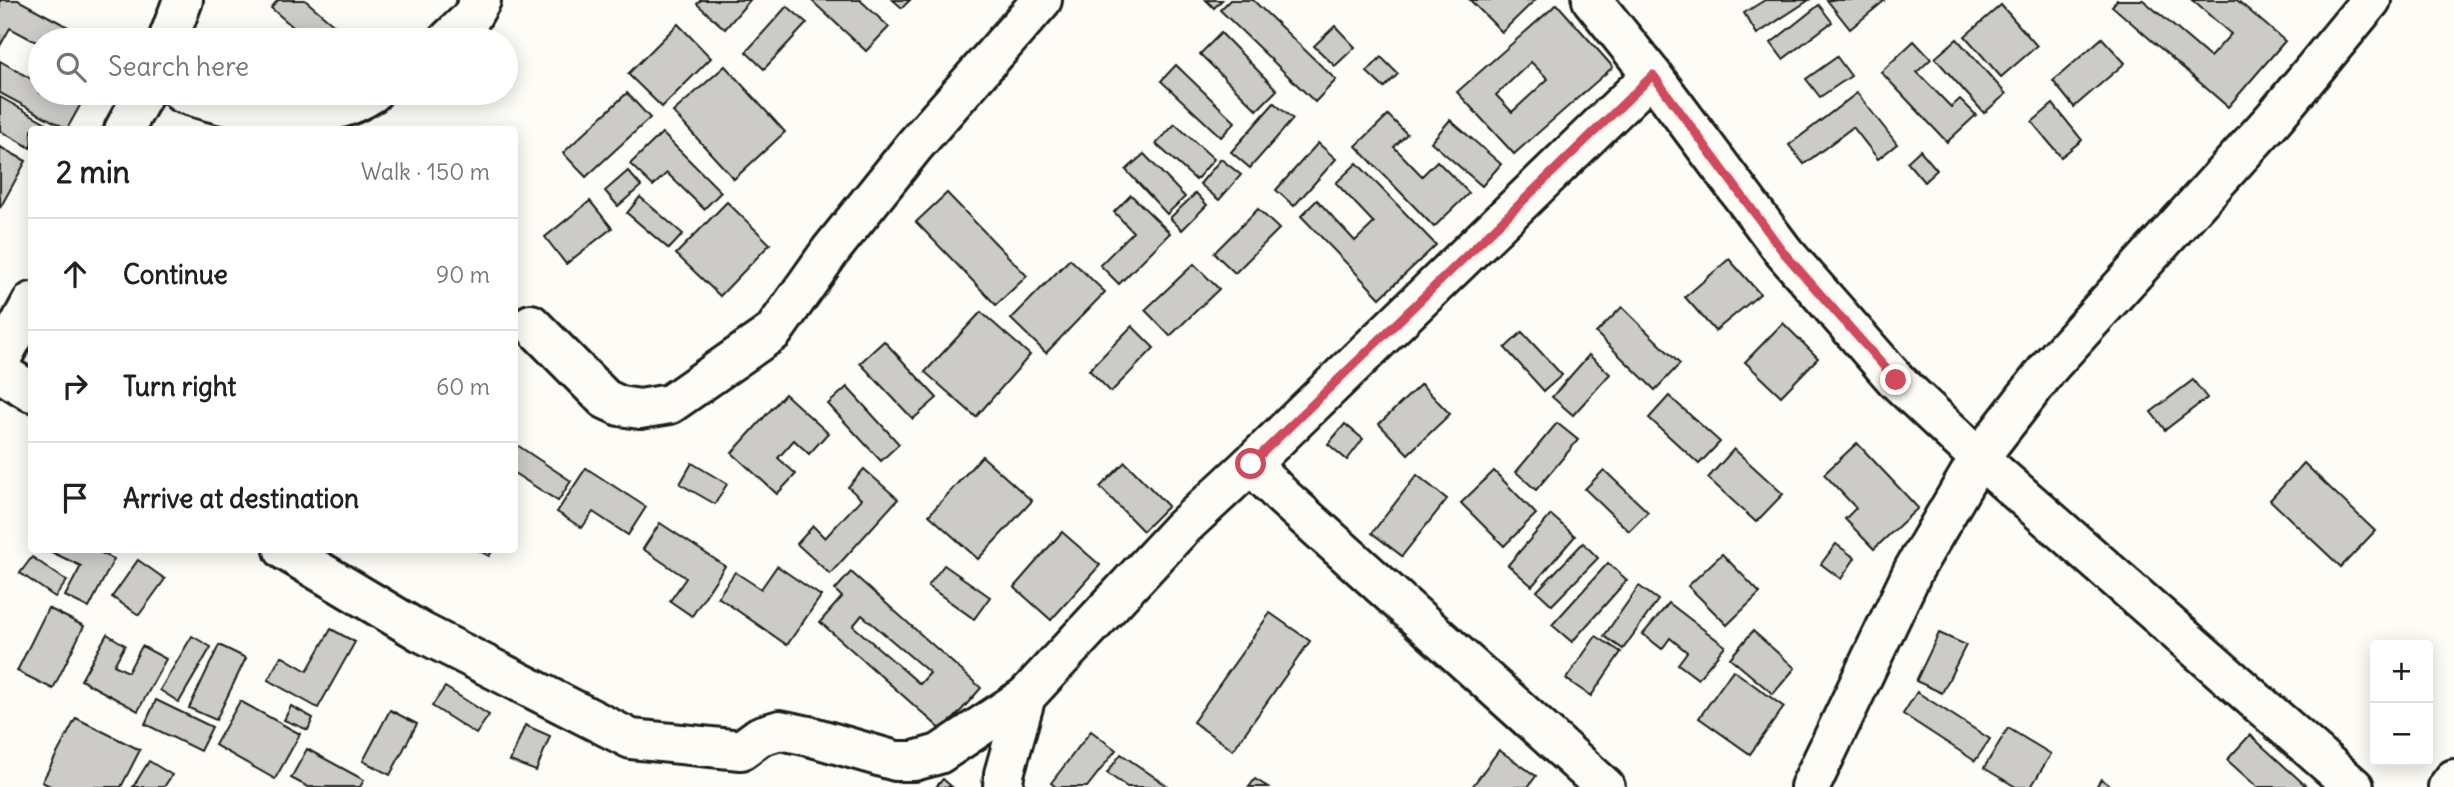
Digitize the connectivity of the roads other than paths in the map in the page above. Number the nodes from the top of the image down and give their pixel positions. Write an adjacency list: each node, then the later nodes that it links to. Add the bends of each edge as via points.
1 (183, 0): 6 (street)
2 (481, 0): 7 (street)
3 (1042, 0): 14 (street, via 915,145 773,332 670,404 640,409 605,399)
4 (1592, 0): 8 (street)
5 (2371, 0): 18 (street, via 2274,118 2050,366)
6 (172, 28)
7 (461, 28)
8 (1653, 75): 18 (street, via 1784,253 1896,380); 19 (street)
9 (138, 105): 12 (street)
10 (222, 105): 11 (street, via 307,116)
11 (346, 105)
12 (126, 126)
13 (28, 309): 15 (street)
14 (531, 324)
15 (0, 360)
16 (0, 372): 17 (street)
17 (28, 390)
18 (1979, 458): 25 (street, via 1914,569); 26 (street)
19 (1251, 464): 21 (street, via 1181,529); 24 (street)
20 (289, 553): 21 (street, via 421,632 631,739 741,750 760,736 780,730 896,761 914,761 939,754)
21 (1026, 696): 23 (street)
22 (2454, 779): 27 (street)
23 (1003, 787)
24 (1605, 787)
25 (1810, 787)
26 (2354, 787)
27 (2448, 787)

